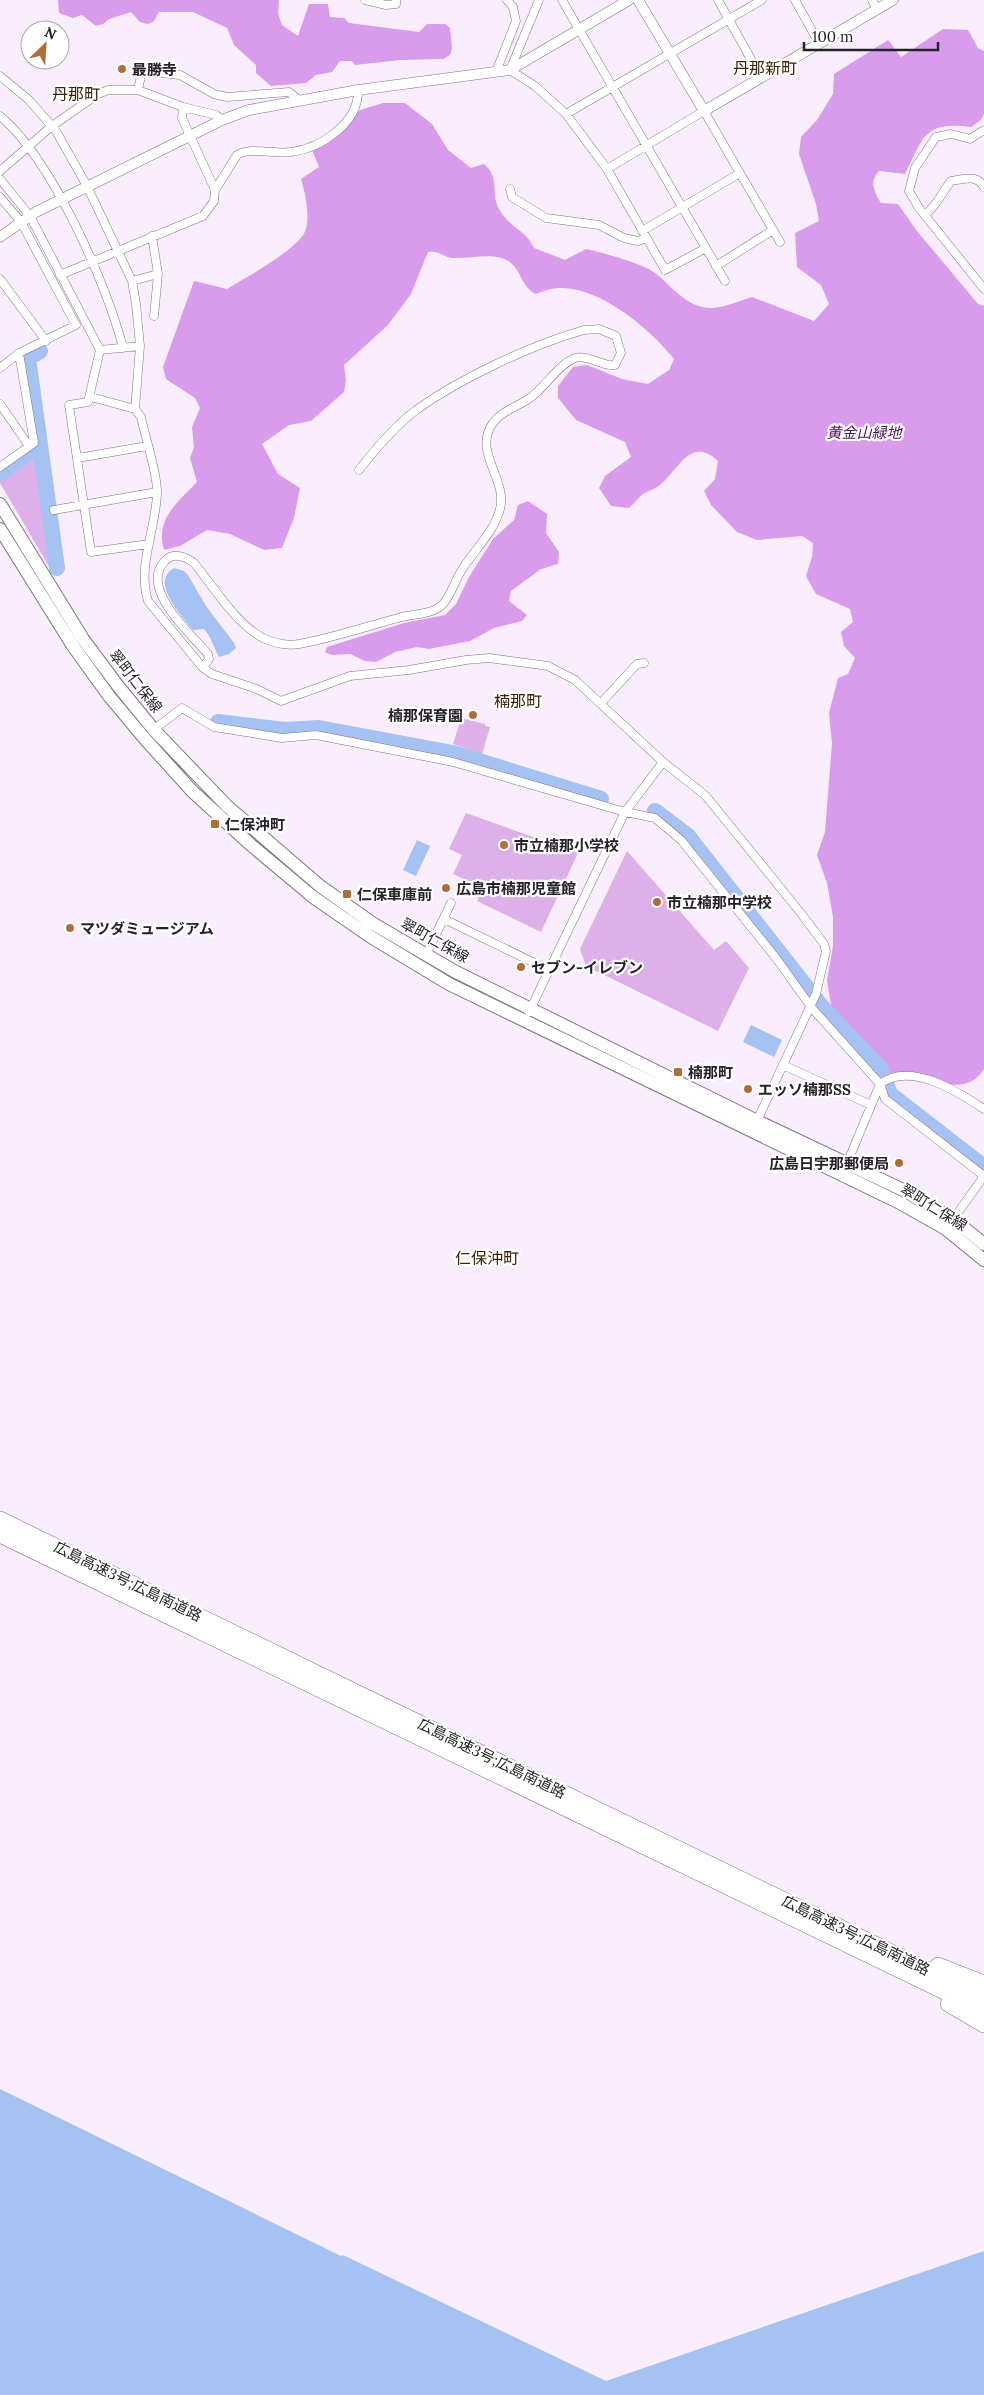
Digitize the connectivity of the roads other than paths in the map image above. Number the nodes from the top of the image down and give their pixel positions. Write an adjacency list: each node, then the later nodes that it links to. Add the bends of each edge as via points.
1 (365, 0): 2 (street, via 386,5 396,4)
2 (396, 0)
3 (506, 0): 18 (street, via 513,7 516,21)
4 (539, 0): 17 (street)
5 (562, 0): 14 (street)
6 (629, 0): 14 (street)
7 (638, 0): 16 (street)
8 (718, 0): 13 (street)
9 (762, 0): 13 (street)
10 (795, 0): 15 (street)
11 (893, 0): 12 (street)
12 (875, 5): 15 (street)
13 (729, 20): 16 (street); 20 (street)
14 (579, 30): 17 (street); 21 (street)
15 (819, 43): 20 (street)
16 (670, 55): 21 (street); 26 (street)
17 (510, 70): 18 (street); 27 (street, via 535,86)
18 (496, 72): 23 (street)
19 (0, 76): 30 (street, via 29,100)
20 (762, 77): 26 (street)
21 (613, 87): 27 (street); 33 (street)
22 (138, 90): 24 (street, via 142,71 170,72 227,97 289,92); 25 (street); 30 (street, via 120,89 98,94)
23 (358, 90): 24 (street); 41 (street, via 358,103 346,123 320,143 298,151 241,153)
24 (299, 100): 29 (street, via 249,110)
25 (183, 107): 29 (street, via 208,112); 32 (street, via 182,118)
26 (704, 111): 33 (street); 37 (street)
27 (566, 114): 35 (street)
28 (0, 116): 34 (street)
29 (222, 120): 32 (street)
30 (52, 126): 34 (street); 39 (street)
31 (984, 130): 46 (street, via 970,139 951,134 936,137 924,153 909,191)
32 (190, 135): 39 (street); 41 (street)
33 (646, 145): 35 (street); 45 (street)
34 (28, 146): 36 (street); 44 (street)
35 (606, 169): 48 (street)
36 (0, 171)
37 (740, 174): 45 (street); 49 (street)
38 (0, 178): 47 (street)
39 (87, 186): 44 (street); 55 (street)
40 (984, 187): 46 (street, via 969,177 951,181 937,206)
41 (215, 190): 50 (street, via 214,201 203,216)
42 (510, 190): 52 (street, via 512,197 546,218 599,225 624,238 638,241)
43 (0, 197): 47 (street)
44 (61, 199): 47 (street); 56 (street)
45 (682, 207): 48 (street); 54 (street)
46 (925, 215): 63 (street)
47 (25, 219): 51 (street); 59 (street); 65 (street, via 76,326)
48 (642, 230): 52 (street)
49 (773, 230): 53 (street); 57 (street)
50 (152, 236): 55 (street); 58 (street)
51 (0, 237)
52 (646, 238): 54 (street, via 665,270)
53 (780, 242)
54 (706, 248): 57 (street)
55 (118, 250): 56 (street); 61 (street)
56 (91, 261): 59 (street); 67 (street, via 117,321)
57 (716, 266): 62 (street)
58 (158, 274): 61 (street); 64 (street)
59 (60, 275): 68 (street)
60 (0, 279): 65 (street)
61 (132, 281): 66 (street)
62 (725, 281)
63 (984, 289)
64 (154, 316)
65 (46, 341): 69 (street)
66 (140, 346): 67 (street); 73 (street)
67 (123, 348): 68 (street)
68 (100, 350): 71 (street)
69 (19, 353): 70 (street); 74 (street, via 34,443)
70 (0, 368)
71 (91, 397): 73 (street); 76 (street, via 88,402 69,405)
72 (0, 404): 74 (street)
73 (134, 408): 75 (street, via 141,417)
74 (29, 446): 77 (street)
75 (147, 446): 76 (street); 79 (street)
76 (78, 458): 81 (street)
77 (0, 467)
78 (359, 470): 88 (street, via 378,444 416,410 496,364 584,330 599,329 616,336 622,353 615,365 576,358 530,398 500,414 491,425 486,442 488,459 502,500 500,511 442,605 432,611 340,636 282,644 262,637 240,620 194,563 176,555 167,558 160,568 158,587 161,599 208,654 209,659)
79 (157, 492): 81 (street); 84 (street)
80 (0, 504): 83 (main road, 翠町仁保線)
81 (83, 506): 82 (street); 84 (street, via 91,552)
82 (54, 510)
83 (6, 526): 85 (main road, 翠町仁保線); 86 (main road, 翠町仁保線)
84 (149, 544): 88 (street, via 145,590 148,601)
85 (43, 574): 86 (street); 90 (main road, 翠町仁保線)
86 (31, 581): 90 (main road, 翠町仁保線, via 83,660)
87 (644, 663): 89 (street, via 637,664)
88 (203, 668): 89 (street, via 281,701 350,676 488,658 548,666 575,680)
89 (601, 703): 91 (street)
90 (149, 735): 92 (street, via 182,708 214,727 282,738 316,735 453,762); 93 (main road, 翠町仁保線); 94 (main road, 翠町仁保線, via 192,791)
91 (663, 762): 92 (street); 99 (street, via 705,795 824,944 826,951)
92 (625, 812): 98 (street); 99 (street, via 655,818 681,840)
93 (269, 843): 94 (street); 97 (main road, 翠町仁保線, via 320,886 372,923)
94 (260, 853): 101 (main road, 翠町仁保線, via 313,897 371,937 449,984)
95 (451, 903): 96 (street)
96 (444, 919): 97 (street); 98 (street)
97 (426, 955): 100 (main road, 翠町仁保線)
98 (549, 970): 100 (street)
99 (812, 1005): 102 (street); 103 (street)
100 (530, 1009): 101 (street); 106 (main road, 翠町仁保線)
101 (525, 1021): 106 (main road, 翠町仁保線)
102 (783, 1065): 104 (street); 106 (street)
103 (881, 1084): 104 (street); 105 (street, via 888,1078 904,1074 940,1084); 108 (street, via 885,1098)
104 (871, 1105): 107 (street)
105 (984, 1109)
106 (755, 1126): 107 (main road, 翠町仁保線)
107 (844, 1169): 109 (main road, 翠町仁保線, via 904,1190)
108 (984, 1176): 109 (street)
109 (949, 1224): 110 (main road, 翠町仁保線); 111 (main road, 翠町仁保線)
110 (984, 1244)
111 (984, 1260)
112 (0, 1519): 115 (highway, 広島高速3号;広島南道路)
113 (0, 1535): 114 (highway, 広島高速3号;広島南道路)
114 (726, 1887): 118 (highway, 広島高速3号;広島南道路); 119 (highway)
115 (834, 1924): 116 (highway); 117 (highway, 広島高速3号;広島南道路)
116 (984, 1983)
117 (984, 1997)
118 (984, 2011)
119 (984, 2025)

